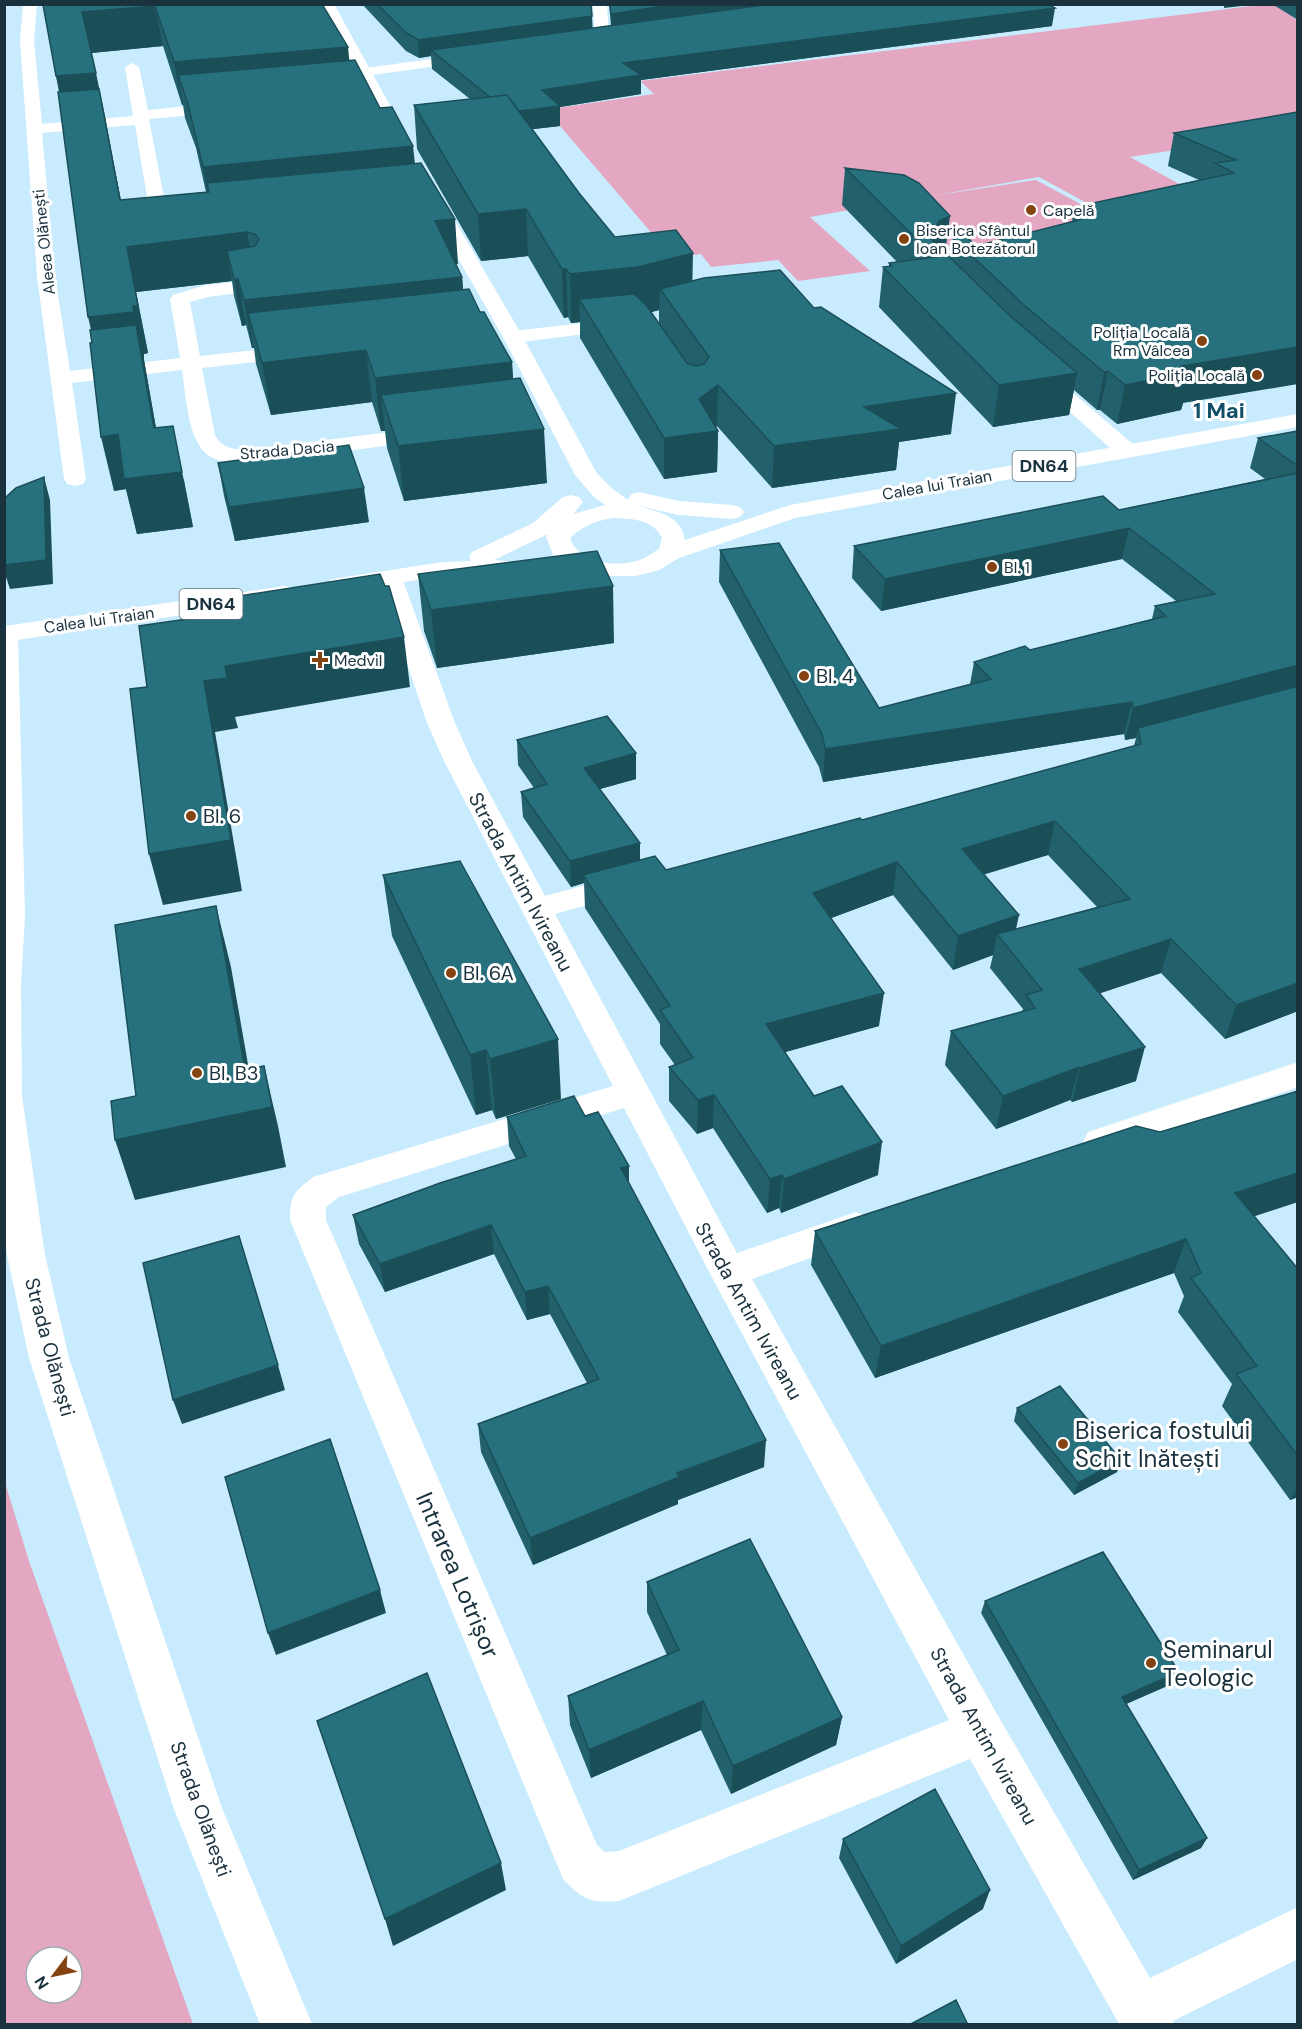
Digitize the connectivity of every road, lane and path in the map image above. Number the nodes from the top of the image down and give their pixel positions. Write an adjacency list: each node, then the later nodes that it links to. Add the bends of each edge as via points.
1 (30, 4): 12 (street, Aleea Olănești)
2 (600, 4): 4 (street)
3 (327, 12): 7 (street)
4 (602, 40)
5 (496, 54): 7 (street)
6 (132, 66): 11 (street)
7 (365, 72): 8 (street)
8 (378, 94): 9 (street); 13 (street)
9 (354, 96)
10 (248, 106): 11 (street)
11 (141, 118): 12 (street); 15 (street, via 159,215 169,222)
12 (33, 129): 23 (street, Aleea Olănești, via 46,276)
13 (414, 165)
14 (427, 196): 19 (street)
15 (198, 222)
16 (255, 286): 21 (street, Strada Dacia, via 180,298)
17 (647, 329): 19 (street, via 639,324 623,324)
18 (483, 330): 19 (street)
19 (510, 332): 24 (street)
20 (320, 348): 21 (street)
21 (192, 363): 23 (street); 27 (street, Strada Dacia, via 204,435 210,448 224,455 246,457)
22 (1027, 363): 28 (street)
23 (61, 378): 29 (street, Aleea Olănești)
24 (557, 418): 25 (street); 30 (street)
25 (533, 421)
26 (1297, 421): 28 (street, Calea lui Traian / DN64)
27 (450, 432)
28 (1127, 451): 32 (street, Calea lui Traian / DN64)
29 (75, 479)
30 (587, 479): 31 (street, via 654,503); 33 (street); 34 (street, via 584,501); 36 (street, via 555,519)
31 (732, 512): 32 (street, Calea lui Traian / DN64); 33 (street, Calea lui Traian / DN64)
32 (790, 512): 35 (street, Calea lui Traian / DN64)
33 (637, 513): 34 (street, Calea lui Traian, via 600,512); 35 (street, via 670,527 675,544)
34 (570, 524): 36 (street, Calea lui Traian / DN64); 38 (street, via 558,537 559,547 579,564)
35 (670, 553): 38 (street, Calea lui Traian, via 636,569)
36 (481, 557): 37 (street, Calea lui Traian / DN64)
37 (443, 569): 38 (street, Calea lui Traian / DN64); 39 (street, Calea lui Traian / DN64)
38 (596, 569)
39 (390, 578): 40 (street, Calea lui Traian / DN64); 42 (street, Strada Antim Ivireanu, via 441,723)
40 (5, 634): 43 (street, Strada Olănești)
41 (651, 878): 42 (street)
42 (536, 909): 45 (street, Strada Antim Ivireanu)
43 (7, 919): 46 (street, Strada Olănești)
44 (1298, 1074): 47 (street)
45 (632, 1093): 49 (street, Strada Antim Ivireanu); 50 (street, Intrarea Lotrișor, via 326,1187 308,1201 308,1220 580,1862 596,1878 619,1876)
46 (5, 1095): 53 (street, Strada Olănești, via 26,1255 49,1358 198,1809)
47 (1074, 1152)
48 (884, 1217): 49 (street)
49 (728, 1272): 50 (street, Strada Antim Ivireanu)
50 (980, 1731): 52 (street, Strada Antim Ivireanu)
51 (1298, 1932): 52 (street)
52 (1144, 2017)
53 (286, 2025)

